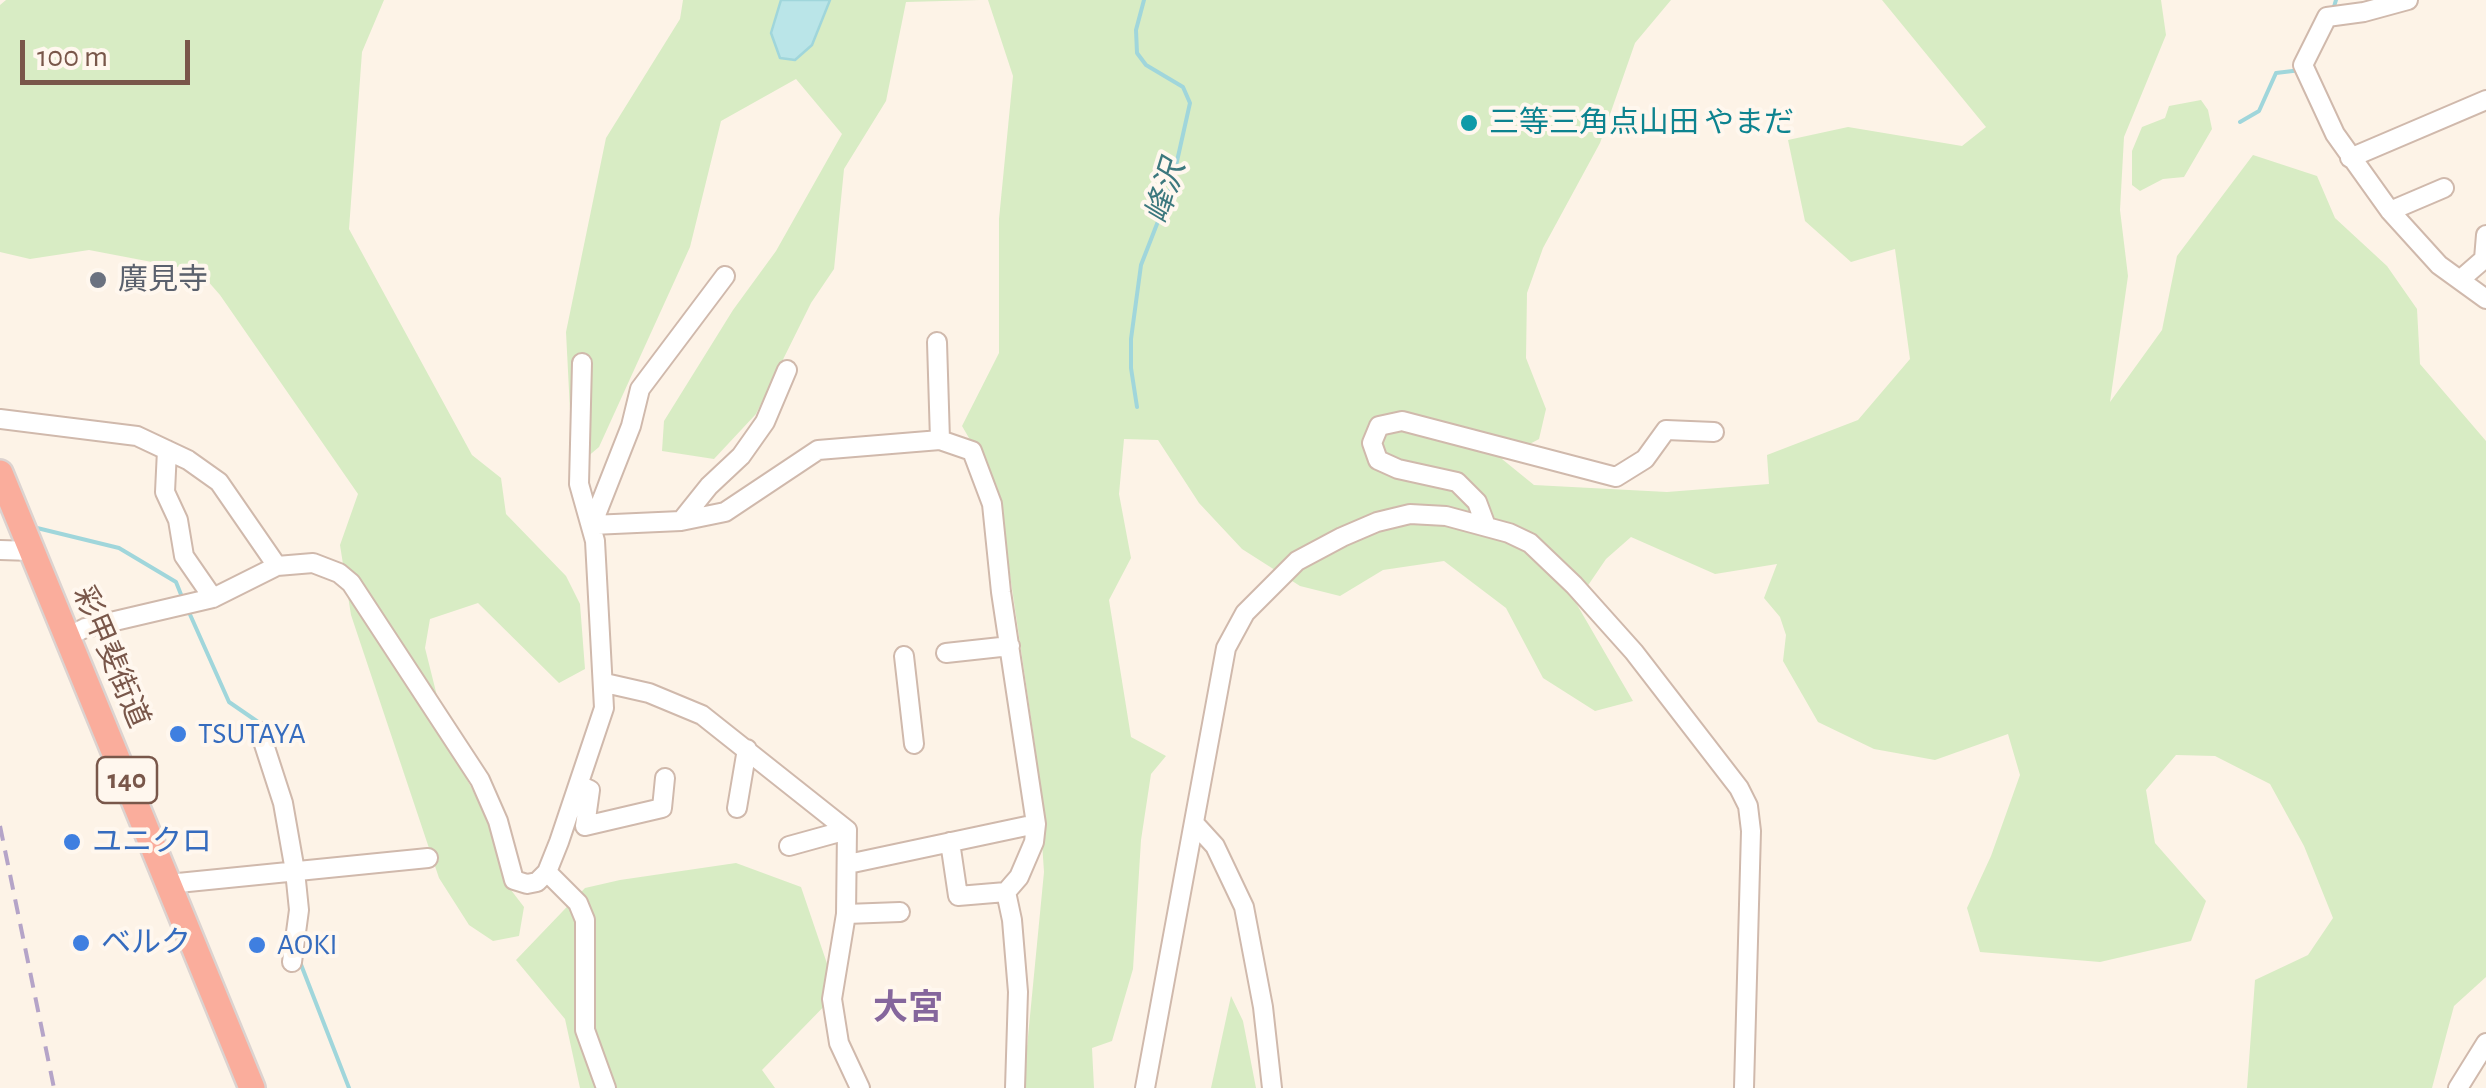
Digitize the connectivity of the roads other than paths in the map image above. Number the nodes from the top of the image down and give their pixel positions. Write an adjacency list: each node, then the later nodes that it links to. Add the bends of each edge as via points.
1 (2408, 0): 3 (street, via 2327,17 2303,65)
2 (2486, 100): 3 (street)
3 (2350, 158): 5 (street)
4 (2444, 188): 5 (street)
5 (2390, 212): 8 (street)
6 (2486, 235): 8 (street, via 2484,259)
7 (725, 276): 19 (street, via 640,389)
8 (2461, 279): 9 (street)
9 (2486, 299)
10 (936, 342): 15 (street)
11 (582, 363): 19 (street, via 579,484)
12 (787, 370): 18 (street, via 741,456)
13 (0, 419): 16 (street, via 137,436)
14 (1714, 432): 20 (street, via 1666,430 1645,459 1616,476 1402,421 1378,426 1372,443 1378,460 1458,482 1477,502)
15 (940, 440): 18 (street, via 818,450 736,506); 26 (street, via 972,451 992,504)
16 (167, 450): 23 (street, via 219,482); 24 (street, via 164,492 178,520 184,556)
17 (0, 473): 22 (highway, 彩甲斐街道 / 140)
18 (681, 522): 19 (street)
19 (592, 525): 29 (street)
20 (1486, 526): 36 (street, via 1410,514 1377,522 1297,561 1268,588 1226,648); 57 (street, via 1530,543 1574,585 1700,735 1748,806)
21 (0, 550): 22 (street)
22 (32, 551): 25 (highway, 彩甲斐街道 / 140)
23 (277, 566): 24 (street); 44 (street, via 313,563 351,583 480,780 514,880 537,882)
24 (213, 598): 25 (street)
25 (67, 637): 45 (highway, 彩甲斐街道 / 140)
26 (1010, 646): 27 (street); 37 (street)
27 (946, 653)
28 (904, 656): 31 (street)
29 (604, 683): 32 (street, via 702,715); 34 (street, via 604,708)
30 (260, 732): 43 (street)
31 (914, 744)
32 (747, 749): 35 (street); 38 (street)
33 (665, 778): 34 (street, via 662,808 585,826 590,790)
34 (579, 785): 44 (street)
35 (737, 808)
36 (1194, 823): 55 (street); 56 (street, via 1215,846 1244,907)
37 (1036, 824): 39 (street); 46 (street, via 1034,842)
38 (847, 830): 40 (street); 42 (street)
39 (950, 842): 42 (street); 46 (street, via 958,896)
40 (788, 846)
41 (428, 858): 43 (street)
42 (848, 864): 48 (street)
43 (295, 871): 45 (street); 49 (street, via 299,910)
44 (547, 872): 52 (street, via 578,903 585,920 585,1030)
45 (168, 884): 51 (highway, 彩甲斐街道 / 140)
46 (1006, 892): 54 (street, via 1018,992)
47 (900, 912): 48 (street)
48 (846, 914): 53 (street, via 832,999 840,1043)
49 (292, 962)
50 (2486, 1043): 58 (street)
51 (252, 1088)
52 (606, 1088)
53 (860, 1088)
54 (1015, 1088)
55 (1145, 1088)
56 (1272, 1088)
57 (1744, 1088)
58 (2458, 1088)

